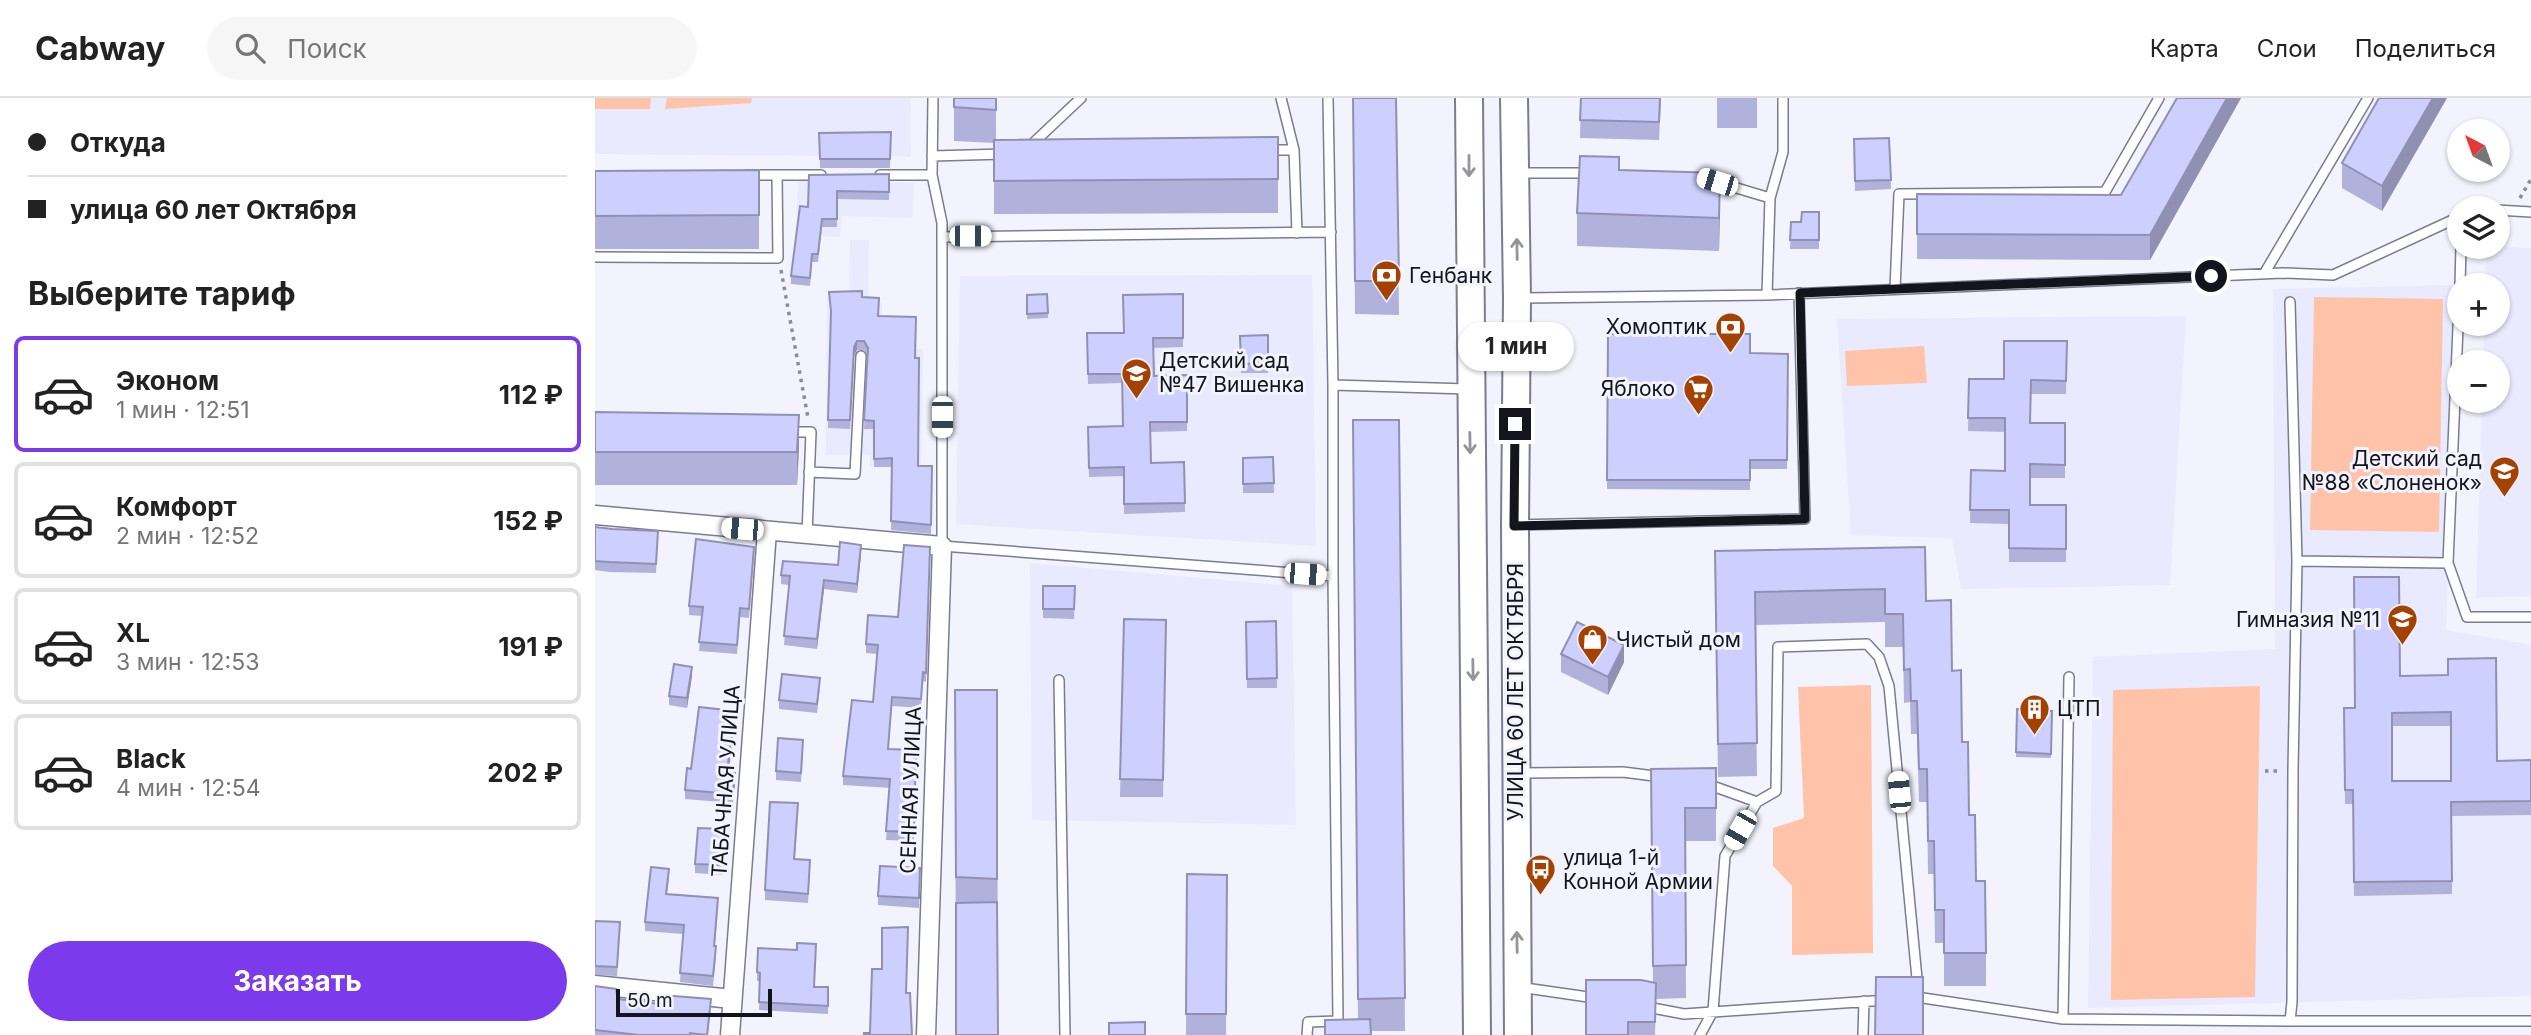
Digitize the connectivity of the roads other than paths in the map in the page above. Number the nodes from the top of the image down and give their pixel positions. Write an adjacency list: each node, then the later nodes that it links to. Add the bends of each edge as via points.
1 (933, 98): 14 (lane)
2 (1081, 98): 12 (lane)
3 (1281, 98): 11 (lane)
4 (1328, 98): 27 (lane)
5 (1469, 98): 40 (main road, УЛИЦА 60 ЛЕТ ОКТЯБРЯ, one-way to 40)
6 (1514, 98): 15 (main road, УЛИЦА 60 ЛЕТ ОКТЯБРЯ)
7 (1783, 98): 23 (lane, via 1783,152)
8 (2159, 98): 32 (lane, via 2105,192 1899,194)
9 (2368, 98): 31 (lane)
10 (1258, 150): 11 (lane)
11 (1294, 150): 28 (lane)
12 (1021, 154): 13 (lane); 14 (lane)
13 (1035, 154)
14 (932, 156): 21 (lane)
15 (1516, 173): 16 (lane); 35 (main road, УЛИЦА 60 ЛЕТ ОКТЯБРЯ, one-way to 15)
16 (1598, 173)
17 (738, 175): 18 (lane)
18 (778, 175): 19 (lane); 30 (lane, via 778,258)
19 (829, 175)
20 (867, 175): 21 (lane)
21 (932, 175): 29 (lane)
22 (1704, 178): 23 (lane)
23 (1770, 198): 34 (lane)
24 (2510, 211): 25 (lane)
25 (2531, 212)
26 (2447, 223): 31 (lane, via 2333,275)
27 (1331, 232): 28 (lane); 39 (lane)
28 (1297, 233): 29 (lane)
29 (942, 237): 47 (lane)
30 (595, 257)
31 (2264, 274): 32 (lane)
32 (1895, 289): 33 (lane)
33 (1800, 293): 34 (lane); 44 (lane, via 1805,519)
34 (1767, 295): 35 (lane)
35 (1517, 298): 44 (main road, УЛИЦА 60 ЛЕТ ОКТЯБРЯ)
36 (2290, 302): 48 (lane)
37 (2458, 336): 49 (lane)
38 (861, 356): 42 (lane, via 855,474)
39 (1333, 384): 40 (lane); 50 (lane)
40 (1469, 389): 58 (main road, УЛИЦА 60 ЛЕТ ОКТЯБРЯ, one-way to 58)
41 (783, 432): 42 (lane, via 811,432)
42 (809, 472): 46 (lane)
43 (595, 515): 45 (street)
44 (1514, 526): 54 (main road, УЛИЦА 60 ЛЕТ ОКТЯБРЯ)
45 (767, 531): 46 (street); 63 (street, ТАБАЧНАЯ УЛИЦА)
46 (807, 535): 47 (street)
47 (943, 546): 50 (lane); 74 (street, СЕННАЯ УЛИЦА)
48 (2297, 561): 49 (lane); 71 (lane)
49 (2448, 563): 51 (lane, via 2467,617)
50 (1333, 576): 76 (lane, via 1338,1021 1308,1022)
51 (2531, 617)
52 (2069, 677): 70 (lane)
53 (1059, 680): 75 (lane)
54 (1517, 773): 55 (lane, via 1623,772); 59 (main road, УЛИЦА 60 ЛЕТ ОКТЯБРЯ)
55 (1669, 778)
56 (1692, 781): 57 (lane, via 1716,785)
57 (1757, 802): 62 (lane, via 1776,791 1778,647 1867,644 1879,657 1889,686); 69 (lane, via 1725,856)
58 (1476, 896): 59 (main road); 77 (main road, УЛИЦА 60 ЛЕТ ОКТЯБРЯ)
59 (1516, 897): 61 (main road, УЛИЦА 60 ЛЕТ ОКТЯБРЯ, one-way to 59)
60 (595, 985): 63 (street)
61 (1517, 986): 66 (lane); 78 (main road, УЛИЦА 60 ЛЕТ ОКТЯБРЯ)
62 (1919, 998): 65 (lane); 70 (lane)
63 (732, 999): 73 (street, ТАБАЧНАЯ УЛИЦА)
64 (1891, 999): 67 (lane)
65 (1905, 999)
66 (1607, 1000)
67 (1864, 1001): 69 (lane); 80 (lane)
68 (1632, 1004): 69 (lane, via 1684,1014)
69 (1713, 1011): 79 (lane)
70 (2063, 1019): 71 (lane)
71 (2290, 1020): 72 (lane)
72 (2531, 1021)
73 (730, 1035)
74 (926, 1035)
75 (1065, 1035)
76 (1307, 1035)
77 (1477, 1035)
78 (1518, 1035)
79 (1700, 1035)
80 (1864, 1035)

